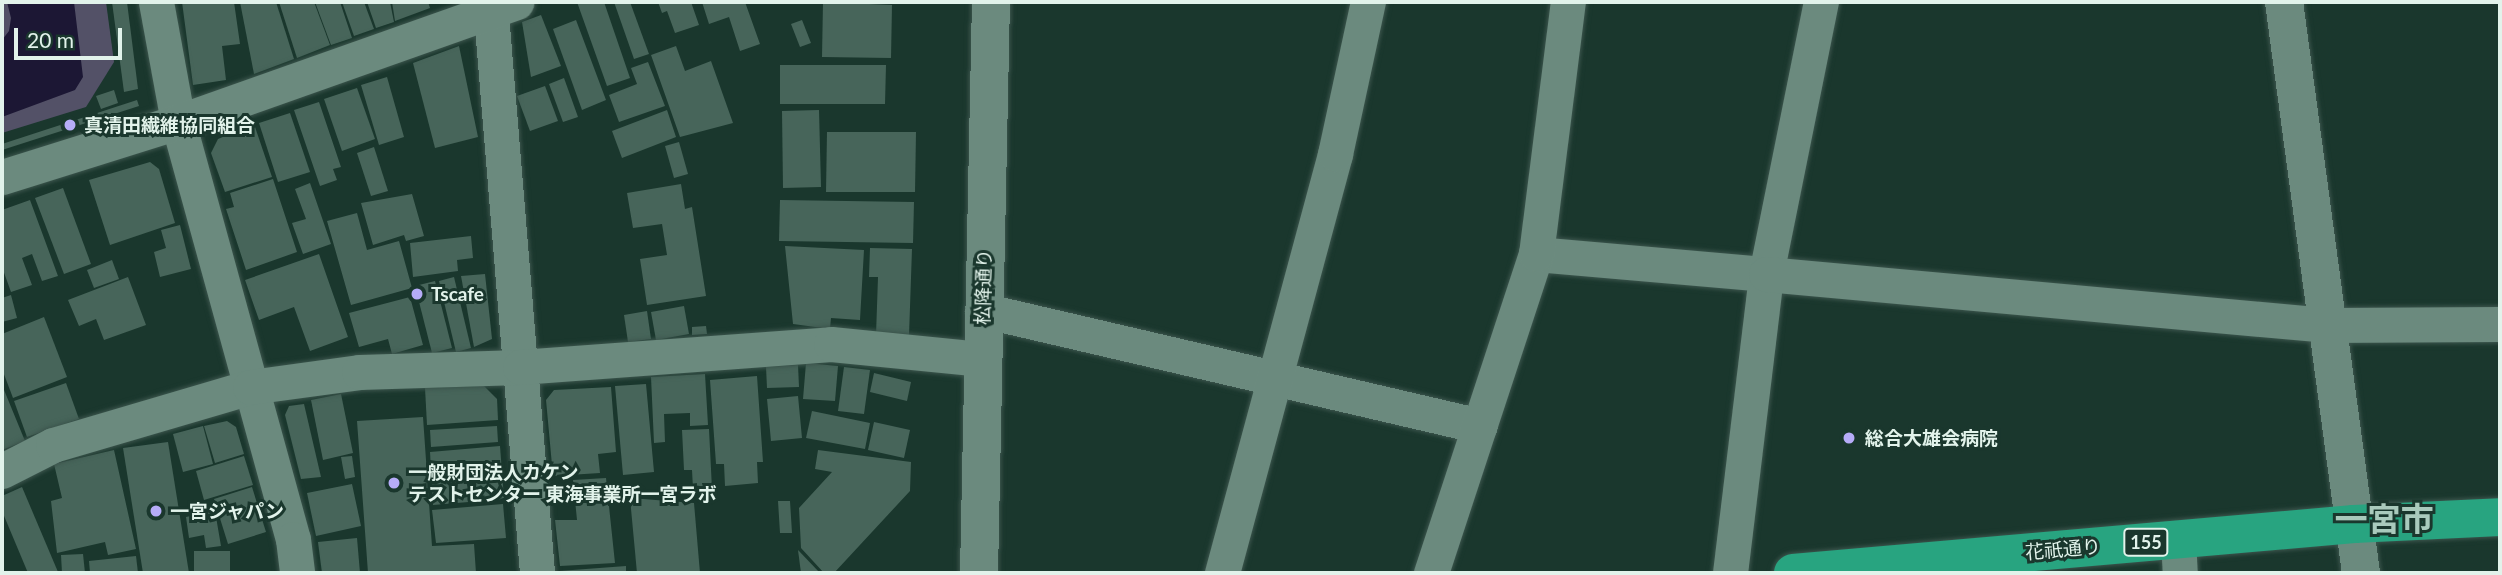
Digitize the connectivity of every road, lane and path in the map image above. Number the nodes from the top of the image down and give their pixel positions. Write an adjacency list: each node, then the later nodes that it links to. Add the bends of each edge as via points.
1 (156, 2): 8 (street)
2 (991, 2): 12 (street, 松降通り)
3 (1368, 2): 17 (street, via 1335,153)
4 (1568, 2): 10 (street)
5 (1821, 2): 11 (street)
6 (2284, 2): 14 (street)
7 (499, 4): 8 (street); 16 (street)
8 (178, 122): 9 (street); 18 (street)
9 (2, 177)
10 (1536, 254): 11 (street); 19 (street)
11 (1766, 275): 14 (street); 30 (street)
12 (982, 310): 15 (street, 松降通り); 17 (street)
13 (2500, 324): 14 (street)
14 (2326, 325): 22 (street)
15 (980, 359): 16 (street, via 831,344); 27 (street, 松降通り)
16 (520, 367): 18 (street, via 359,372); 26 (street)
17 (1274, 378): 19 (street); 28 (street)
18 (250, 387): 20 (street, via 53,445); 25 (street)
19 (1480, 426): 29 (street)
20 (2, 471)
21 (2500, 517): 22 (highway, 花祇通り / 155)
22 (2354, 524): 23 (highway, 花祇通り / 155); 32 (street)
23 (2179, 556): 24 (highway, 花祇通り / 155)
24 (1977, 565): 31 (highway, 花祇通り / 155)
25 (297, 573)
26 (537, 573)
27 (979, 573)
28 (1222, 573)
29 (1431, 573)
30 (1730, 573)
31 (1793, 573)
32 (2361, 573)

